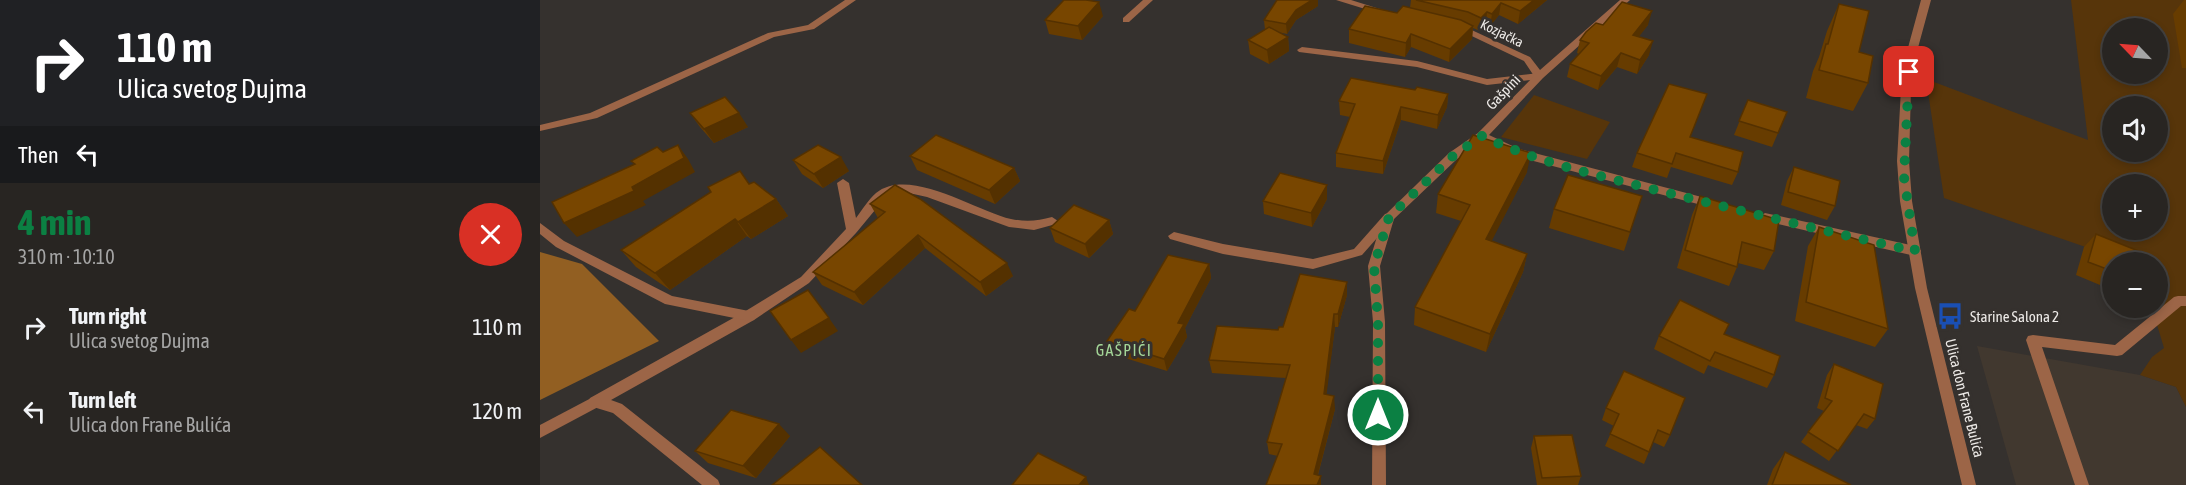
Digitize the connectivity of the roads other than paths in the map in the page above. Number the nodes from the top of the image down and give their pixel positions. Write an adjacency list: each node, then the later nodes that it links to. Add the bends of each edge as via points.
1 (851, 0): 11 (street, via 811,27 771,35 593,116)
2 (1148, 0): 7 (street)
3 (1341, 0): 6 (street)
4 (1625, 0): 10 (street, Gašpini)
5 (1926, 0): 21 (street, Ulica don Frane Bulića, via 1906,89 1904,177)
6 (1388, 12)
7 (1126, 20)
8 (1452, 27): 10 (street, Kozjačka, via 1527,59)
9 (1302, 50): 10 (street, via 1418,64 1487,82)
10 (1539, 76): 12 (street, Gašpini)
11 (540, 128)
12 (1482, 136): 14 (street, via 1515,152); 16 (street, Gašpini, via 1453,156)
13 (843, 183): 19 (street)
14 (1728, 208)
15 (1750, 213): 21 (street)
16 (1389, 217): 20 (street, via 1358,252 1313,264 1233,251); 27 (street, Gašpini, via 1374,266)
17 (1052, 221): 19 (street, via 1034,226 1009,223 928,193 899,187 881,195)
18 (540, 227): 23 (street, via 560,244 669,300)
19 (852, 230): 23 (street, via 805,280)
20 (1174, 236)
21 (1915, 251): 28 (street, Ulica don Frane Bulića)
22 (2186, 301): 29 (street, via 2178,301 2117,351 2033,340)
23 (749, 316): 24 (street)
24 (595, 402): 25 (street); 26 (street, via 617,408)
25 (540, 432)
26 (713, 485)
27 (1378, 485)
28 (1969, 485)
29 (2082, 485)

